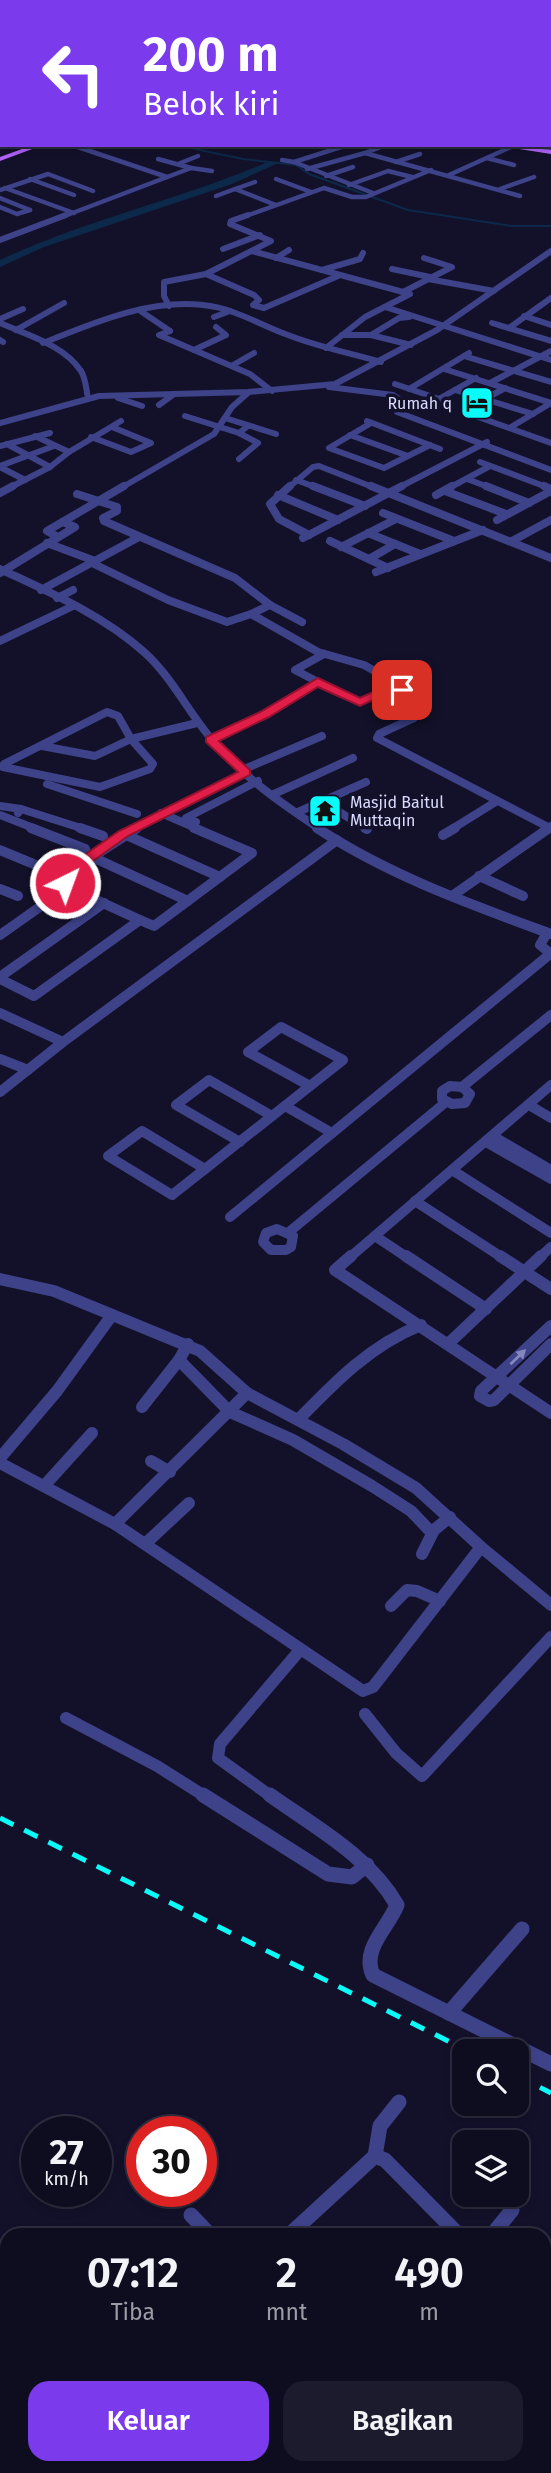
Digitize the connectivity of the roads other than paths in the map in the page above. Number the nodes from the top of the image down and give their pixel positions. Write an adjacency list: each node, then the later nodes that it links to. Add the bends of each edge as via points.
1 (34, 147): 14 (main road)
2 (78, 147): 28 (street)
3 (341, 147): 17 (street)
4 (381, 147): 10 (street)
5 (511, 147): 13 (street)
6 (530, 147): 8 (main road)
7 (551, 147): 8 (street)
8 (543, 150): 9 (main road)
9 (551, 152)
10 (365, 153): 18 (street); 23 (street)
11 (420, 154): 18 (street)
12 (198, 156): 19 (street)
13 (488, 158): 20 (street); 26 (street)
14 (0, 159)
15 (158, 159): 19 (street)
16 (282, 160): 17 (street)
17 (295, 162): 23 (street)
18 (396, 162): 24 (street)
19 (178, 164): 22 (street)
20 (514, 165)
21 (353, 167): 27 (street)
22 (191, 168): 25 (street); 28 (street)
23 (307, 169): 27 (street)
24 (431, 170): 26 (street); 29 (street)
25 (212, 171)
26 (449, 175): 38 (street)
27 (326, 176): 35 (street)
28 (167, 177): 48 (street)
29 (412, 177): 35 (street, via 388,171); 41 (street)
30 (534, 177): 38 (street)
31 (30, 179): 34 (street); 39 (street, via 50,174); 42 (street)
32 (276, 179): 40 (street)
33 (255, 182): 37 (street)
34 (15, 184): 36 (street); 48 (street)
35 (349, 185): 41 (street)
36 (3, 189): 49 (street)
37 (235, 189): 43 (street); 46 (street)
38 (500, 189): 44 (street)
39 (93, 191)
40 (311, 192): 41 (street, via 328,188 352,197); 46 (street)
41 (370, 194)
42 (74, 195)
43 (216, 196)
44 (520, 196)
45 (0, 198): 47 (street, via 30,210 17,214)
46 (276, 205): 50 (street, via 228,222)
47 (0, 207)
48 (83, 209): 49 (street)
49 (74, 213): 51 (street)
50 (260, 235): 52 (street); 54 (street, via 271,241)
51 (0, 240)
52 (223, 249)
53 (289, 250): 57 (street)
54 (251, 251): 57 (street); 61 (street)
55 (551, 251): 64 (street)
56 (363, 253): 60 (street)
57 (276, 258): 60 (street)
58 (424, 258): 63 (street, via 452,267)
59 (392, 269): 63 (street)
60 (322, 270): 62 (street)
61 (206, 274): 62 (street, via 254,295 259,300 253,306 264,308); 70 (street, via 164,282)
62 (338, 276): 65 (street)
63 (429, 278): 64 (street); 65 (street)
64 (494, 291): 84 (street)
65 (403, 292): 72 (street, via 410,295)
66 (213, 298): 71 (street)
67 (551, 298): 69 (street)
68 (64, 303): 86 (street)
69 (540, 304): 73 (street); 77 (street)
70 (169, 306): 71 (street); 75 (street)
71 (199, 306): 76 (street)
72 (385, 307): 79 (street); 88 (street)
73 (551, 308)
74 (23, 309): 80 (street)
75 (139, 310): 91 (street); 95 (street, via 170,331 160,335)
76 (230, 311): 78 (street); 93 (street)
77 (524, 316): 82 (street); 85 (street)
78 (214, 317)
79 (413, 317): 84 (street); 89 (street, via 398,318)
80 (0, 321): 86 (street)
81 (492, 323): 85 (street)
82 (551, 325)
83 (216, 327): 95 (street, via 226,335)
84 (440, 328): 92 (street); 99 (street)
85 (509, 328): 90 (street)
86 (15, 330): 87 (street); 91 (street)
87 (0, 334)
88 (342, 335): 89 (street); 93 (street)
89 (371, 335): 92 (street)
90 (551, 341)
91 (43, 343): 117 (street, via 79,369)
92 (411, 345): 100 (street)
93 (326, 348): 100 (street)
94 (551, 349): 99 (street)
95 (194, 350): 102 (street)
96 (471, 351): 98 (street)
97 (254, 353): 102 (street)
98 (464, 356): 103 (street); 104 (street)
99 (535, 358): 101 (street); 104 (street)
100 (381, 362): 109 (street)
101 (551, 362)
102 (233, 365): 113 (street)
103 (444, 369): 105 (street); 111 (street)
104 (514, 369): 106 (street); 107 (street)
105 (476, 378): 107 (street); 112 (street)
106 (551, 382)
107 (490, 383): 110 (street)
108 (394, 384): 111 (street)
109 (326, 386): 113 (street); 131 (street, via 393,395 402,401 398,410)
110 (505, 388): 119 (street); 120 (street)
111 (409, 389): 118 (street)
112 (454, 390): 118 (street); 119 (street)
113 (272, 391): 114 (street)
114 (249, 393): 115 (street); 126 (street)
115 (174, 394): 116 (street); 121 (street)
116 (112, 395): 117 (street); 123 (street)
117 (88, 398): 132 (street)
118 (439, 399): 122 (street)
119 (486, 399): 124 (street); 136 (street, via 467,413)
120 (551, 403): 124 (street)
121 (159, 405)
122 (428, 405)
123 (142, 406)
124 (533, 414): 136 (street)
125 (185, 416): 135 (street)
126 (225, 418): 133 (street); 135 (street)
127 (363, 420): 130 (street)
128 (121, 421): 134 (street)
129 (19, 422): 132 (street)
130 (371, 423): 140 (street); 142 (street)
131 (432, 424): 140 (street); 146 (street)
132 (0, 425)
133 (248, 426): 138 (street); 139 (street)
134 (112, 427): 144 (street); 144 (street, via 152,441 131,452)
135 (221, 427): 138 (street); 177 (street)
136 (511, 427): 145 (street)
137 (50, 433): 143 (street)
138 (239, 433): 156 (street, via 258,443)
139 (276, 434)
140 (404, 434): 149 (street); 150 (street)
141 (551, 434): 145 (street)
142 (350, 435): 149 (street); 161 (street, via 329,448)
143 (35, 436): 148 (street); 151 (street)
144 (91, 437): 153 (street)
145 (542, 439): 147 (street)
146 (486, 443): 162 (street); 173 (street)
147 (551, 443)
148 (3, 445): 154 (street)
149 (377, 445): 155 (street)
150 (429, 445): 152 (street); 155 (street)
151 (54, 446): 153 (street); 154 (street)
152 (440, 449)
153 (69, 452): 160 (street)
154 (27, 456): 159 (street); 160 (street)
155 (408, 456): 161 (street)
156 (239, 459)
157 (480, 462): 158 (street)
158 (490, 466): 164 (street); 165 (street)
159 (0, 467): 166 (street)
160 (50, 467): 166 (street)
161 (384, 468): 163 (street)
162 (550, 469): 168 (street)
163 (374, 474)
164 (521, 478): 168 (street); 171 (street)
165 (467, 479): 170 (street); 171 (street)
166 (25, 480): 172 (street)
167 (296, 480): 173 (street, via 319,466); 175 (street); 179 (street)
168 (530, 482): 169 (street)
169 (551, 490): 178 (street)
170 (445, 491): 176 (street); 181 (street)
171 (498, 491): 178 (street)
172 (0, 493)
173 (391, 493): 179 (street); 187 (street)
174 (77, 494): 177 (street)
175 (278, 495): 183 (street); 183 (street, via 270,504 272,511 306,537)
176 (436, 495)
177 (100, 502): 185 (street); 191 (street, via 118,509 104,521)
178 (529, 503): 181 (street)
179 (365, 506): 183 (street)
180 (383, 513): 182 (street)
181 (506, 514): 184 (street)
182 (396, 519): 189 (street); 193 (street)
183 (338, 520)
184 (497, 520)
185 (63, 522): 190 (street, via 75,527); 190 (street, via 46,532)
186 (546, 524): 188 (street); 194 (street)
187 (483, 530): 193 (street); 194 (street)
188 (551, 532)
189 (368, 533): 196 (street); 197 (street)
190 (58, 537): 195 (street)
191 (139, 537): 201 (street); 208 (street, via 235,578)
192 (330, 541): 197 (street)
193 (454, 541): 198 (street)
194 (512, 541): 199 (street)
195 (47, 543): 201 (street); 203 (street)
196 (395, 544): 198 (street); 200 (street)
197 (341, 547): 200 (street)
198 (420, 554): 202 (street)
199 (551, 558)
200 (369, 559): 202 (street)
201 (93, 562): 205 (street); 210 (street, via 168,600 227,622)
202 (388, 568): 204 (street)
203 (4, 570): 205 (street)
204 (376, 572)
205 (41, 590): 207 (street)
206 (73, 590): 207 (street)
207 (60, 597): 209 (street)
208 (270, 605): 210 (street); 211 (street)
209 (73, 606): 212 (street); 216 (street, via 144,651 160,668)
210 (251, 614): 213 (street)
211 (302, 622)
212 (0, 640)
213 (324, 654): 214 (street, via 296,671); 215 (street, via 364,665)
214 (318, 682): 215 (street, via 360,702); 219 (street)
215 (396, 686): 228 (street, via 418,713 377,738)
216 (192, 724): 218 (street); 219 (street)
217 (322, 736): 222 (street)
218 (131, 739): 220 (street, via 95,757); 220 (street, via 112,712); 220 (street, via 153,766 107,786 3,767)
219 (211, 740): 222 (street)
220 (43, 746)
221 (353, 758): 226 (street)
222 (244, 771): 224 (street); 231 (street)
223 (0, 774): 233 (street, via 60,786)
224 (258, 781): 226 (street); 236 (street, via 186,818)
225 (366, 782): 227 (street)
226 (274, 794): 232 (street)
227 (323, 802): 232 (street); 239 (street)
228 (496, 802): 237 (street); 241 (street)
229 (0, 806): 230 (street)
230 (21, 809): 235 (street); 238 (street)
231 (161, 813): 240 (street); 249 (street, via 252,853)
232 (298, 813): 243 (street)
233 (137, 814)
234 (0, 815): 235 (street)
235 (10, 819): 244 (street)
236 (202, 824)
237 (550, 826): 248 (street)
238 (84, 829): 242 (street); 244 (street)
239 (367, 830)
240 (124, 834): 246 (street); 249 (street)
241 (443, 835)
242 (103, 836)
243 (337, 840): 253 (street, via 397,874); 264 (street)
244 (67, 842): 246 (street)
245 (0, 850): 247 (street)
246 (88, 853): 250 (street, via 69,872); 255 (street)
247 (53, 872)
248 (479, 876): 253 (street); 254 (street)
249 (220, 877): 255 (street)
250 (68, 887): 256 (street); 259 (street)
251 (0, 889): 252 (street)
252 (18, 896)
253 (452, 896): 258 (street)
254 (523, 896)
255 (188, 901): 257 (street, via 154,926)
256 (104, 903): 257 (street); 261 (street)
257 (141, 920): 261 (street, via 34,996)
258 (549, 934): 260 (street, via 540,945)
259 (0, 935)
260 (551, 954): 276 (street)
261 (0, 978)
262 (551, 1015): 269 (street)
263 (0, 1016): 264 (street)
264 (61, 1044): 266 (street)
265 (0, 1059): 266 (street)
266 (28, 1070): 270 (street)
267 (551, 1085): 272 (street)
268 (311, 1086): 268 (street, via 343,1060 281,1027 248,1052); 273 (street)
269 (462, 1087): 271 (street, via 442,1091); 271 (street, via 470,1094 465,1103)
270 (0, 1092)
271 (446, 1102): 285 (street)
272 (529, 1105): 275 (street); 277 (street)
273 (285, 1107): 274 (street); 276 (street)
274 (272, 1116): 278 (street); 278 (street, via 209,1080 176,1105)
275 (551, 1118)
276 (332, 1133): 284 (street)
277 (489, 1139): 280 (street); 281 (street); 282 (street)
278 (240, 1142): 279 (street)
279 (205, 1169): 279 (street, via 142,1131 108,1156 172,1195)
280 (452, 1170): 283 (street); 286 (street)
281 (551, 1170)
282 (551, 1179)
283 (415, 1201): 287 (street); 289 (street)
284 (230, 1217)
285 (289, 1232)
286 (551, 1233)
287 (375, 1236): 292 (street); 294 (street, via 335,1270)
288 (551, 1247): 289 (street)
289 (524, 1273): 291 (street); 292 (street)
290 (0, 1279): 293 (street, via 36,1285)
291 (551, 1289)
292 (486, 1309): 296 (street)
293 (107, 1322): 298 (street); 307 (street)
294 (421, 1325): 296 (street); 304 (street, via 381,1345)
295 (551, 1326): 299 (street, one-way to 295)
296 (448, 1344): 299 (street)
297 (551, 1344): 300 (street)
298 (184, 1353): 301 (street); 301 (street, via 200,1351); 302 (street)
299 (497, 1377): 300 (street); 300 (street, via 480,1392 481,1397 492,1401)
300 (509, 1385): 303 (street)
301 (238, 1403): 304 (street); 306 (street, via 272,1429); 309 (street)
302 (142, 1407)
303 (551, 1413)
304 (299, 1419): 306 (street)
305 (92, 1433): 311 (street)
306 (334, 1453): 310 (street); 310 (street)
307 (0, 1461): 311 (street)
308 (151, 1461): 309 (street)
309 (170, 1472): 314 (street)
310 (378, 1479): 312 (street); 312 (street)
311 (44, 1486): 314 (street)
312 (407, 1497): 315 (street); 315 (street)
313 (189, 1503): 316 (street)
314 (115, 1524): 316 (street)
315 (439, 1526): 317 (street); 318 (street)
316 (145, 1544): 323 (street)
317 (481, 1547): 319 (street); 320 (street)
318 (422, 1555)
319 (429, 1596): 321 (street, via 407,1590); 323 (street, via 373,1687 358,1688)
320 (551, 1605)
321 (391, 1606)
322 (551, 1637): 324 (street, via 427,1771 419,1774 396,1753)
323 (300, 1650): 326 (street, via 220,1744 217,1756)
324 (365, 1714)
325 (66, 1718): 326 (street, via 157,1766 328,1874 352,1877)
326 (367, 1865): 328 (street, via 397,1905 368,1956 369,1970 382,1981)
327 (522, 1929): 328 (street)
328 (449, 2013): 329 (street)
329 (551, 2064)
330 (399, 2102): 331 (street, via 380,2126)
331 (375, 2156): 335 (street); 336 (street, via 385,2160)
332 (512, 2210): 337 (street)
333 (191, 2215): 334 (street)
334 (203, 2228)
335 (297, 2228)
336 (452, 2228)
337 (498, 2228)

